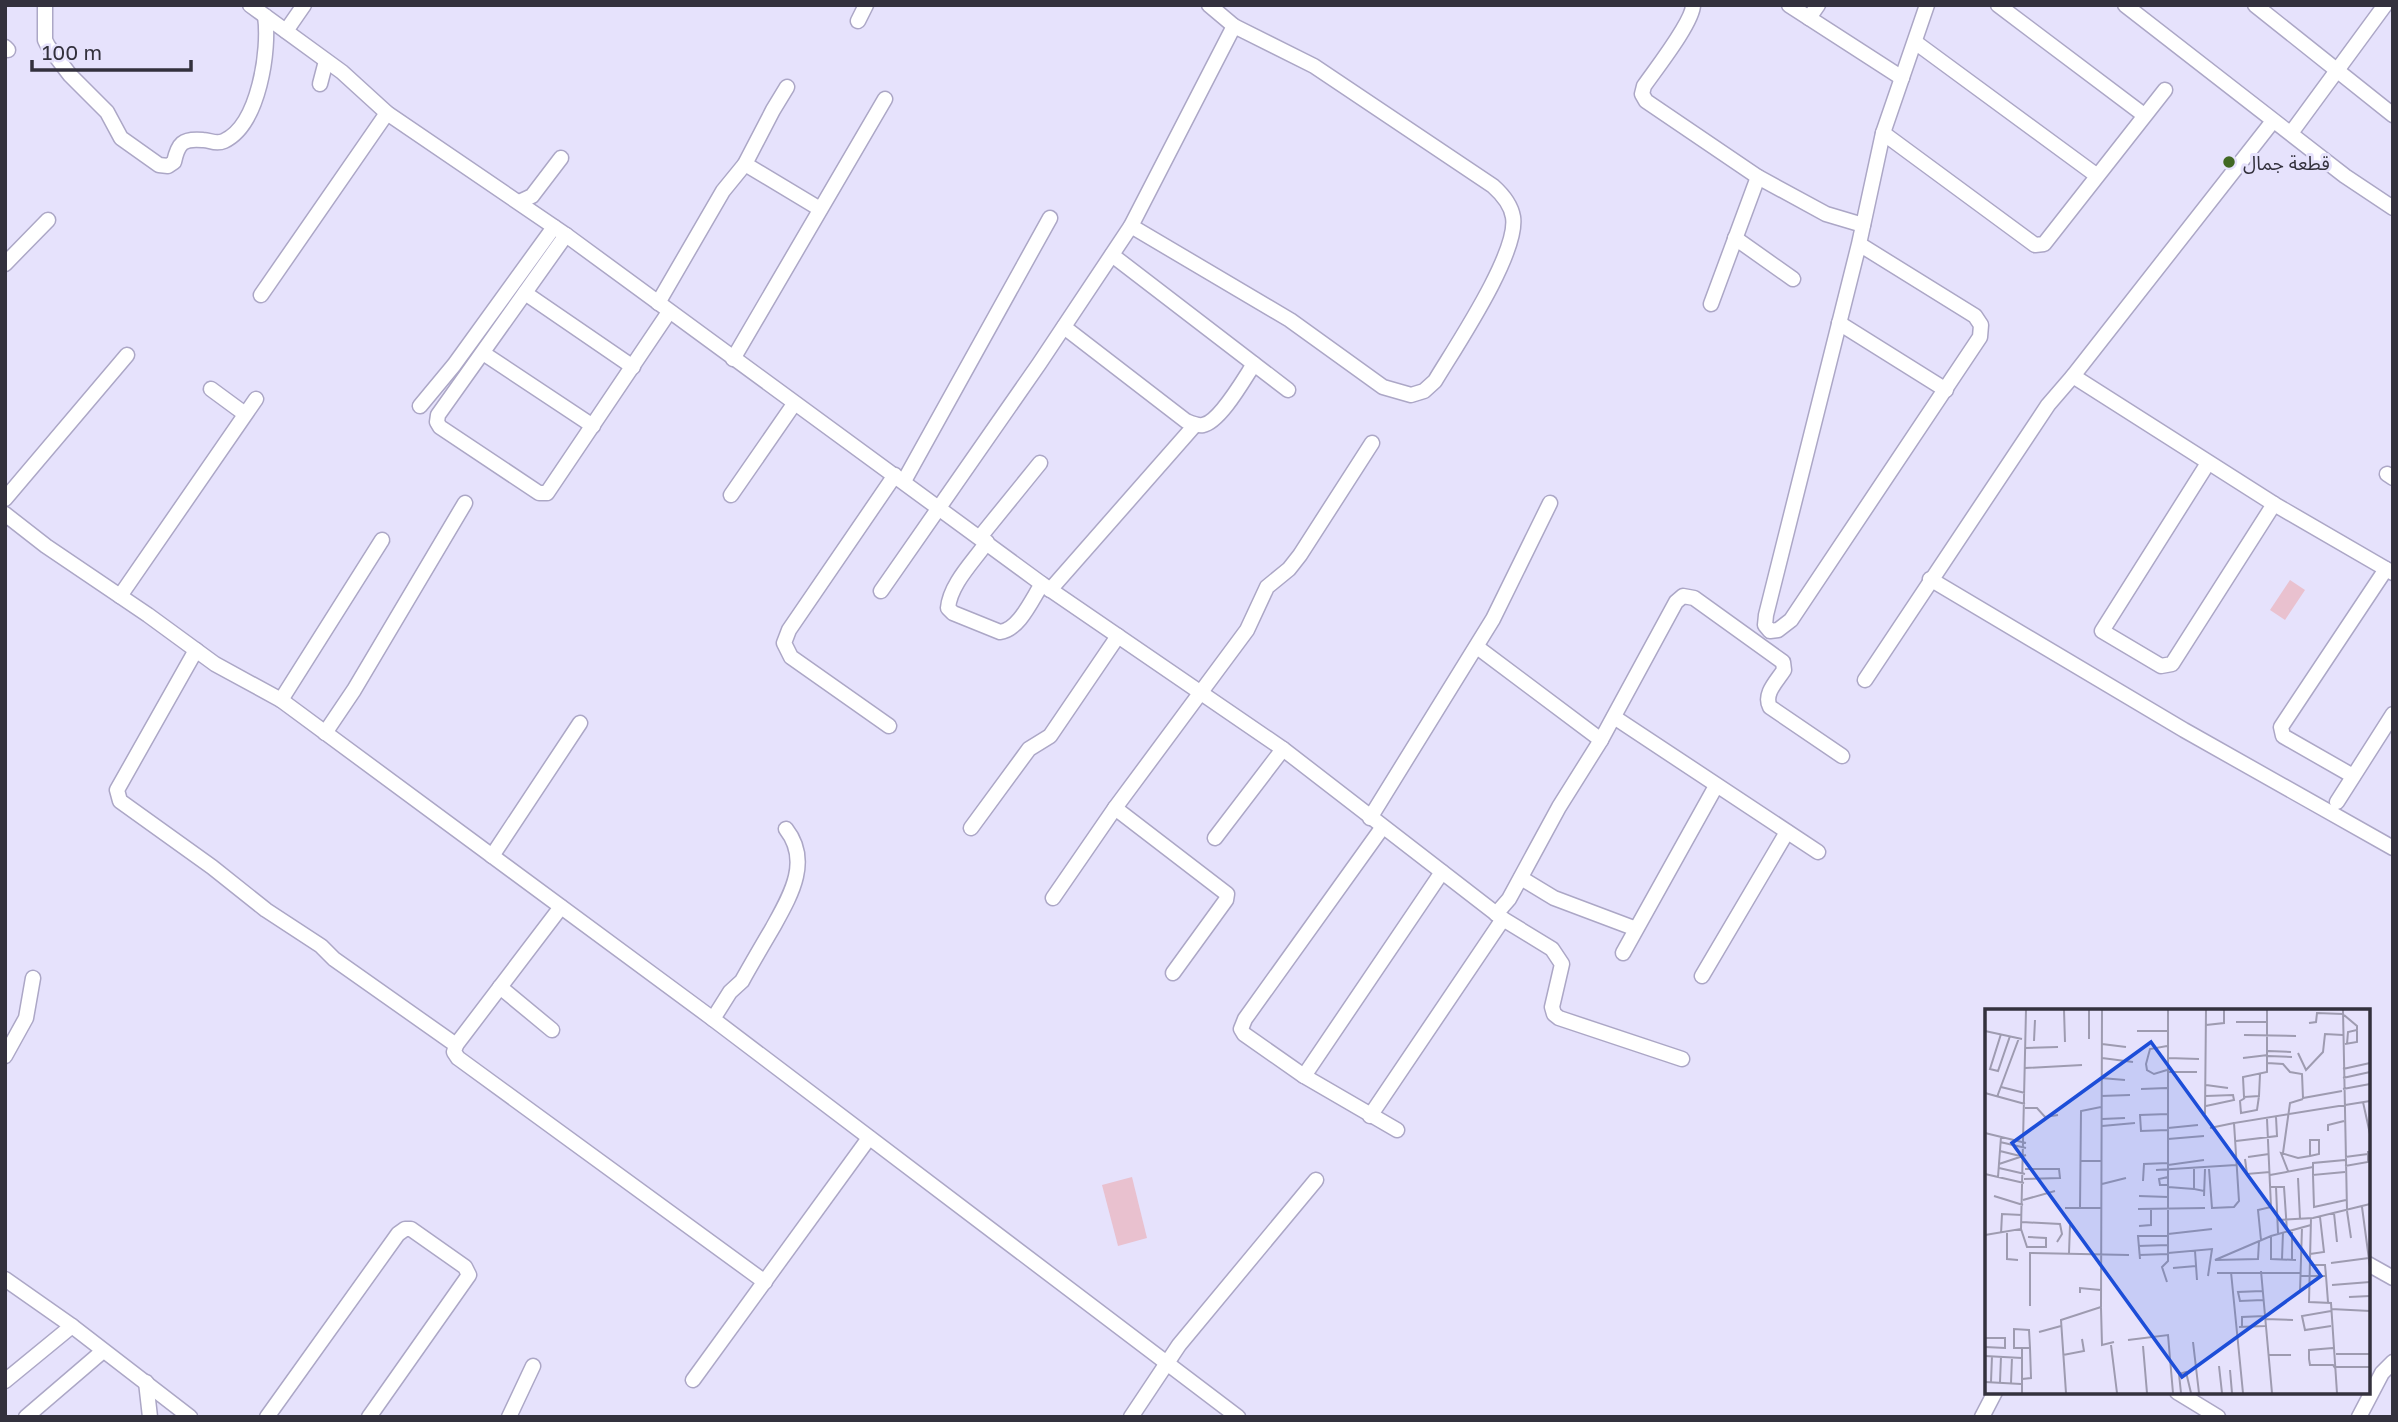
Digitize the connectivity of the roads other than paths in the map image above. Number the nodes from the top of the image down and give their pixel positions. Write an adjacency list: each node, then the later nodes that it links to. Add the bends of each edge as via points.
1 (45, 5): 15 (street, via 48,46 107,112 121,138 159,165 168,166 181,143 224,141 242,124 260,85)
2 (250, 5): 15 (street)
3 (304, 5): 19 (street)
4 (866, 5): 17 (street)
5 (1209, 5): 18 (street)
6 (1693, 5): 37 (street, via 1642,94 1652,106)
7 (1789, 5): 16 (street)
8 (1818, 5): 16 (street)
9 (1998, 5): 29 (street)
10 (2125, 5): 31 (street)
11 (2255, 5): 14 (street)
12 (2385, 5): 22 (street)
13 (1925, 6): 20 (street)
14 (2272, 10): 22 (street)
15 (265, 16): 19 (street)
16 (1809, 18): 23 (street)
17 (858, 21)
18 (1234, 26): 44 (street); 44 (street, via 1314,66 1493,186 1509,206 1513,225 1509,247 1493,281 1434,382 1411,395 1383,387 1290,320)
19 (286, 31): 21 (street)
20 (1914, 42): 23 (street); 36 (street)
21 (326, 61): 24 (street); 28 (street)
22 (2336, 71): 30 (street); 33 (street)
23 (1902, 78): 32 (street)
24 (320, 84)
25 (787, 88): 35 (street)
26 (2165, 90): 29 (street)
27 (885, 99): 40 (street)
28 (387, 113): 38 (street); 52 (street)
29 (2144, 115): 36 (street)
30 (2393, 115)
31 (2273, 121): 33 (street); 62 (street)
32 (1884, 133): 36 (street, via 2035,245 2044,244); 43 (street)
33 (2291, 134): 39 (street)
34 (561, 158): 38 (street, via 532,196)
35 (745, 164): 40 (street); 54 (street, via 723,191)
36 (2096, 175)
37 (1758, 177): 43 (street, via 1826,214); 46 (street)
38 (519, 202): 45 (street)
39 (2393, 208)
40 (820, 209): 59 (street)
41 (1050, 218): 75 (street)
42 (48, 220): 49 (street)
43 (1863, 225): 47 (street)
44 (1131, 226): 48 (street)
45 (560, 231): 51 (street); 54 (street); 68 (street)
46 (1735, 238): 50 (street); 53 (street)
47 (1859, 244): 55 (street); 65 (street, via 1975,316 1981,325 1980,337)
48 (1112, 255): 56 (street); 60 (street)
49 (5, 264)
50 (1793, 279)
51 (525, 293): 57 (street); 61 (street)
52 (261, 295)
53 (1711, 304)
54 (664, 307): 59 (street); 61 (street)
55 (1839, 323): 65 (street); 65 (street, via 1766,615 1770,631 1791,620)
56 (1064, 327): 70 (street); 81 (street)
57 (483, 353): 71 (street); 71 (street, via 438,415 438,425 539,493 550,491)
58 (127, 355): 77 (street)
59 (733, 359): 67 (street)
60 (1254, 364): 64 (street); 70 (street, via 1216,418)
61 (633, 367): 71 (street)
62 (2073, 376): 74 (street); 86 (street, via 2048,405)
63 (211, 389): 69 (street)
64 (1289, 390)
65 (1946, 390)
66 (256, 399): 69 (street)
67 (794, 404): 75 (street); 76 (street)
68 (420, 406)
69 (244, 414): 89 (street)
70 (1195, 425): 87 (street)
71 (593, 426)
72 (1372, 443): 94 (street, via 1300,555 1267,587 1247,630)
73 (1040, 463): 84 (street)
74 (2208, 463): 80 (street); 80 (street, via 2102,631 2161,666 2172,664)
75 (900, 478): 81 (street); 99 (street, via 784,643 792,657)
76 (731, 495)
77 (5, 499)
78 (465, 503): 100 (street)
79 (1550, 503): 91 (street)
80 (2274, 504): 85 (street)
81 (940, 507): 84 (street); 88 (street)
82 (5, 514): 89 (street)
83 (382, 540): 95 (street)
84 (984, 540): 87 (street); 87 (street, via 949,601 953,613 1005,632)
85 (2390, 571): 104 (street, via 2281,727 2283,736)
86 (1930, 579): 93 (street); 114 (street)
87 (1046, 587): 90 (street)
88 (881, 591)
89 (120, 596): 92 (street)
90 (1118, 636): 94 (street); 109 (street, via 1050,736 1029,749)
91 (1477, 647): 101 (street); 108 (street)
92 (196, 650): 95 (street); 130 (street, via 117,790 120,801)
93 (1865, 680)
94 (1201, 694): 102 (street); 107 (street)
95 (281, 700): 100 (street)
96 (2393, 714): 104 (street)
97 (1614, 717): 101 (street); 103 (street, via 1676,602 1688,595 1783,662 1784,670 1768,694 1770,708); 105 (street)
98 (580, 723): 116 (street)
99 (889, 726)
100 (325, 733): 116 (street)
101 (1601, 740): 118 (street)
102 (1283, 749): 108 (street); 113 (street)
103 (1842, 756)
104 (2353, 776): 106 (street)
105 (1716, 786): 112 (street); 123 (street)
106 (2337, 802)
107 (1115, 808): 119 (street); 124 (street, via 1227,894)
108 (1370, 818): 110 (street)
109 (971, 828)
110 (1382, 828): 117 (street); 133 (street, via 1242,1024 1244,1034)
111 (786, 829): 128 (street, via 797,857 792,890 742,981)
112 (1787, 832): 115 (street); 125 (street)
113 (1215, 838)
114 (2393, 848)
115 (1818, 852)
116 (492, 856): 120 (street)
117 (1442, 872): 121 (street); 133 (street)
118 (1521, 878): 121 (street); 122 (street, via 1554,898)
119 (1053, 898)
120 (561, 907): 127 (street); 128 (street)
121 (1500, 916): 132 (street, via 1560,959 1562,970 1552,1007 1559,1018); 134 (street)
122 (1631, 927)
123 (1623, 953)
124 (1173, 972)
125 (1702, 976)
126 (33, 978): 131 (street, via 26,1018)
127 (500, 987): 129 (street); 130 (street)
128 (713, 1019): 136 (street)
129 (552, 1030)
130 (456, 1045): 141 (street, via 458,1058)
131 (5, 1056)
132 (1682, 1059)
133 (1304, 1076): 134 (street)
134 (1370, 1116): 135 (street)
135 (1396, 1130)
136 (869, 1138): 141 (street); 145 (street)
137 (1316, 1180): 145 (street)
138 (2370, 1265): 139 (street)
139 (2393, 1278)
140 (5, 1279): 142 (street)
141 (765, 1282): 147 (street)
142 (72, 1326): 143 (street); 148 (street)
143 (103, 1351): 149 (street); 153 (street)
144 (2393, 1362): 162 (street, via 2382,1373)
145 (1172, 1363): 158 (street); 159 (street)
146 (533, 1366): 157 (street)
147 (693, 1380)
148 (5, 1381)
149 (146, 1382): 152 (street); 154 (street)
150 (1994, 1394): 160 (street)
151 (2180, 1394): 161 (street)
152 (146, 1414)
153 (26, 1417)
154 (190, 1417)
155 (267, 1417): 156 (street, via 398,1234 411,1229 465,1267 469,1275)
156 (369, 1417)
157 (509, 1417)
158 (1131, 1417)
159 (1238, 1417)
160 (1982, 1417)
161 (2218, 1417)
162 (2359, 1417)

